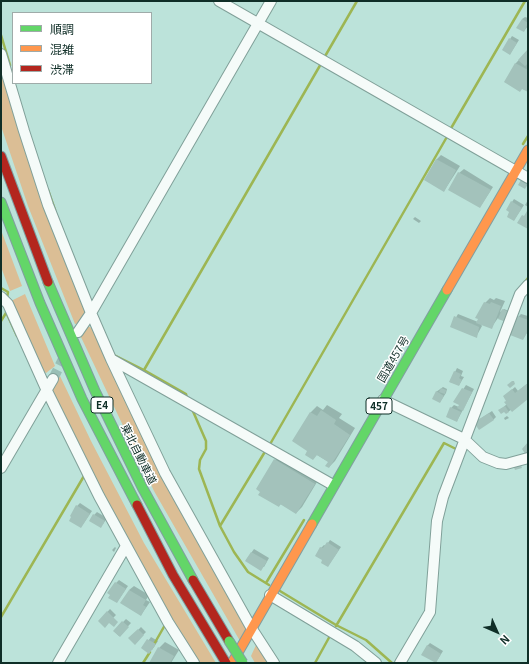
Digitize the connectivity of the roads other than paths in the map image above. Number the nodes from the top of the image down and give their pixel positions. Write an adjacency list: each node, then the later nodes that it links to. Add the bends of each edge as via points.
1 (219, 1): 3 (street)
2 (271, 1): 3 (street)
3 (258, 23): 7 (street); 12 (street)
4 (1, 54): 12 (street, via 48,205)
5 (528, 150): 7 (highway, 国道457号 / 457)
6 (1, 156): 29 (highway, 東北自動車道 / E4, bridge, via 54,298 95,391 142,487 185,566)
7 (516, 171): 8 (street); 17 (highway, 国道457号 / 457)
8 (528, 178)
9 (1, 202): 25 (highway, E4, via 40,303 82,399 173,575)
10 (528, 285): 18 (street, via 520,294)
11 (1, 297): 16 (street, via 8,304)
12 (91, 313): 13 (street); 14 (street)
13 (78, 332)
14 (111, 359): 21 (street); 24 (street, via 165,473)
15 (53, 379): 16 (street)
16 (46, 391): 20 (street); 22 (street)
17 (383, 400): 18 (street); 21 (highway, 国道457号 / 457)
18 (464, 439): 19 (street, via 483,457 498,463 506,464); 32 (street, via 437,521 430,612)
19 (528, 458)
20 (1, 468)
21 (333, 485): 23 (highway, 国道457号 / 457)
22 (126, 546): 26 (street); 27 (street)
23 (270, 595): 24 (highway, 国道457号 / 457); 31 (street, via 355,646)
24 (252, 629): 28 (highway, 国道457号 / 457); 30 (street)
25 (224, 660)
26 (58, 663)
27 (194, 663)
28 (232, 663)
29 (243, 663)
30 (274, 663)
31 (376, 663)
32 (400, 663)

